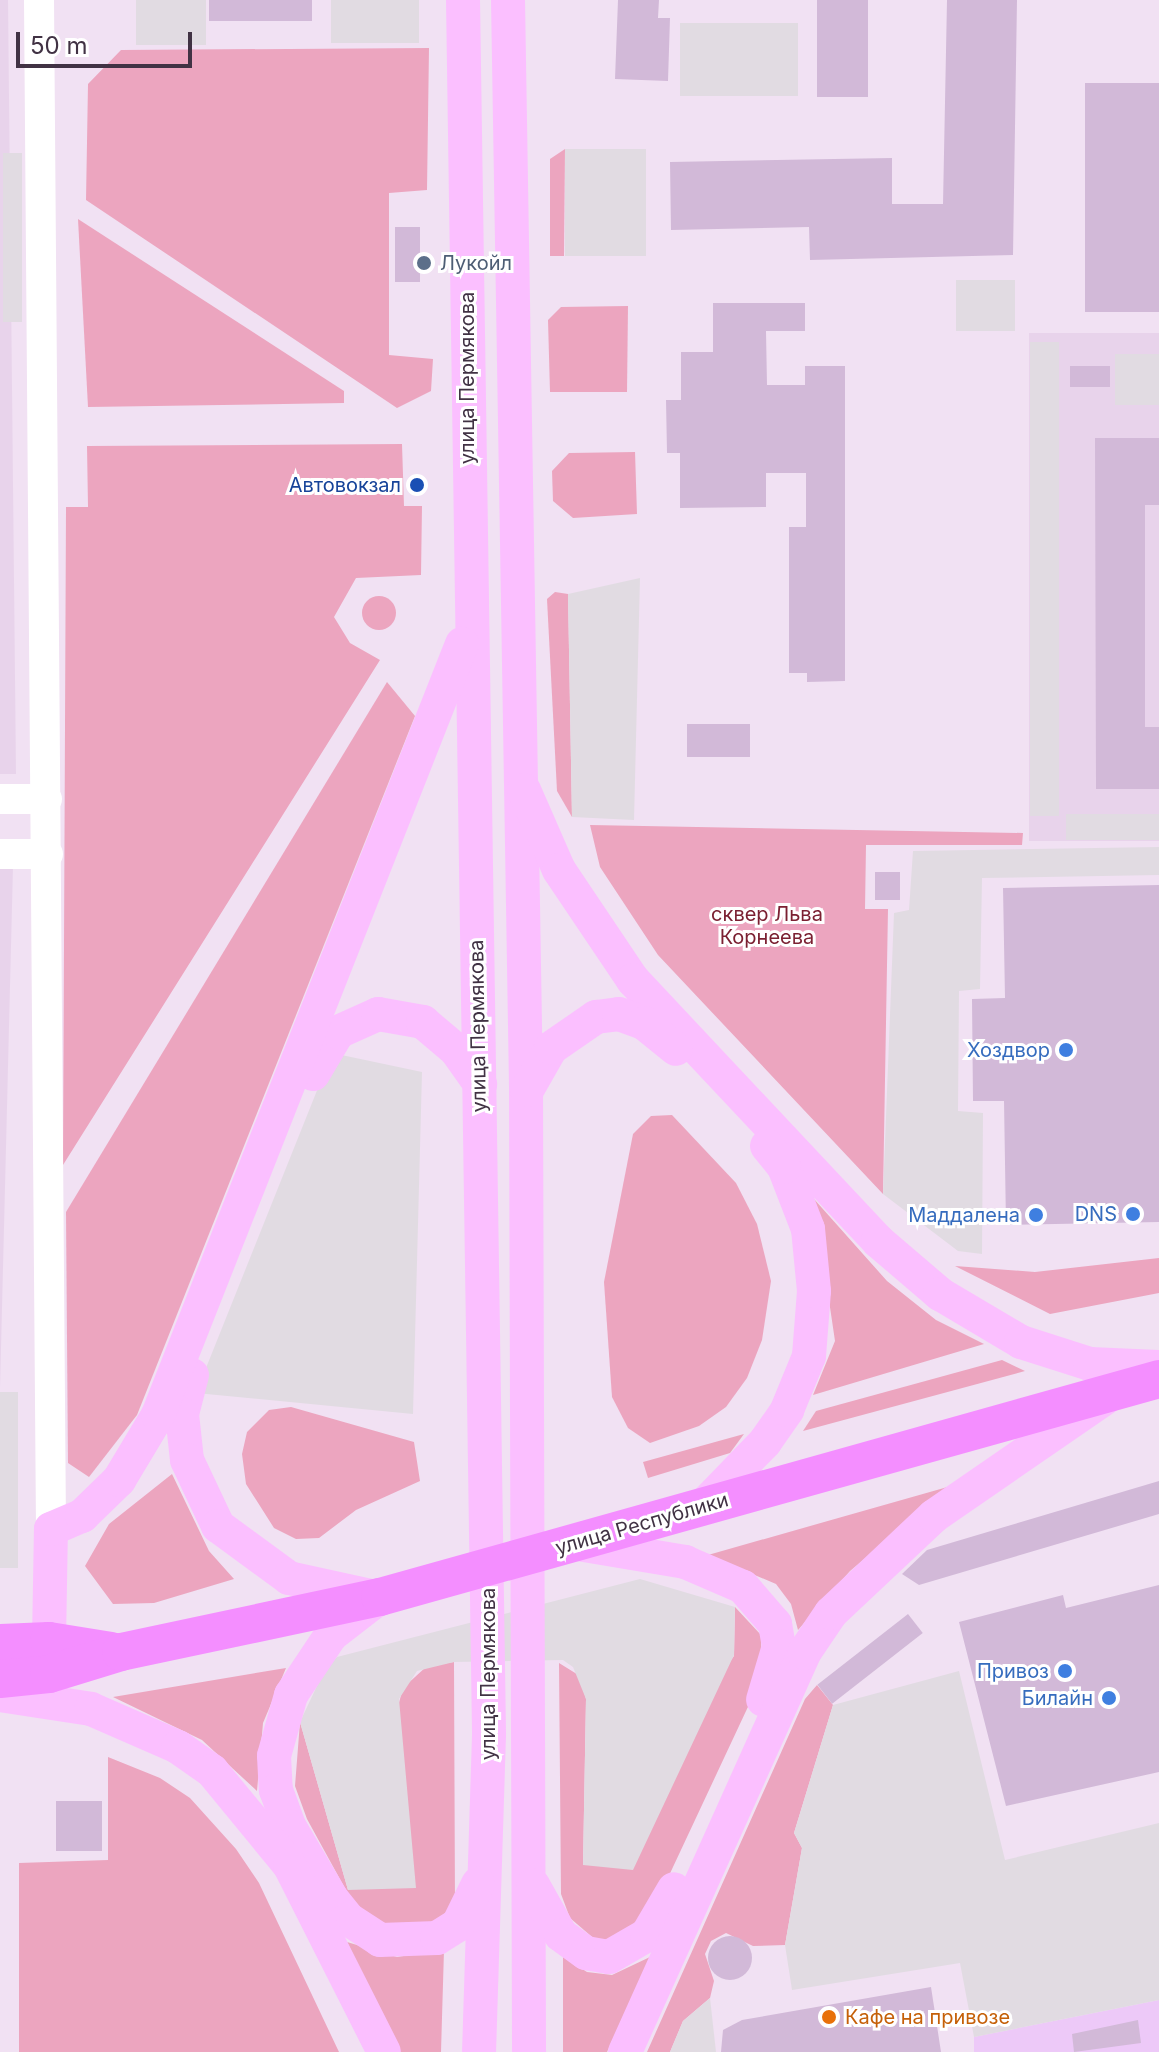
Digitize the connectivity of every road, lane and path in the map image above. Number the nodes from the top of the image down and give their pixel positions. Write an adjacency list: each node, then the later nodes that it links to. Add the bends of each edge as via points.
1 (39, 0): 7 (street)
2 (463, 0): 4 (main road, улица Пермякова)
3 (508, 0): 5 (main road, улица Пермякова)
4 (470, 621): 10 (main road, улица Пермякова); 16 (main road, via 437,720 158,1415 119,1480 82,1516)
5 (517, 775): 11 (main road, улица Пермякова); 12 (main road, via 559,870 633,980 878,1241 940,1294 1021,1342 1090,1364)
6 (0, 799): 7 (street)
7 (47, 799): 9 (street)
8 (0, 854): 9 (street)
9 (48, 854): 16 (street)
10 (480, 1084): 18 (main road, via 456,1050 423,1022 378,1014 338,1032 316,1065 182,1414 187,1460 218,1526 289,1578); 24 (main road, улица Пермякова, via 489,1735)
11 (526, 1090): 15 (main road, via 551,1048 574,1027 619,1014 644,1023 746,1121 784,1167 797,1194 814,1291 809,1356 787,1410 765,1442); 25 (main road, улица Пермякова)
12 (1159, 1367)
13 (1159, 1379): 14 (main road, улица Республики)
14 (1113, 1393): 15 (main road, улица Республики); 29 (main road, via 934,1516 831,1613 804,1653)
15 (704, 1505): 17 (main road, улица Республики)
16 (51, 1529): 19 (main road)
17 (578, 1544): 18 (main road, улица Республики); 25 (main road, via 685,1562 743,1587 775,1624 779,1646 774,1676 647,1935 609,1957 586,1953 552,1923)
18 (380, 1597): 21 (main road, улица Республики); 24 (main road, via 331,1635 291,1695 274,1756 276,1790 289,1826 348,1919 380,1940 420,1943 458,1925)
19 (49, 1641): 20 (main road, улица Республики); 21 (main road, улица Республики)
20 (0, 1643)
21 (121, 1652): 22 (main road, улица Республики, via 49,1674)
22 (0, 1679)
23 (0, 1695): 26 (main road, via 91,1709 178,1747 212,1771 290,1866)
24 (484, 1869): 27 (main road, улица Пермякова)
25 (531, 1880): 28 (main road, улица Пермякова)
26 (384, 2052)
27 (479, 2052)
28 (529, 2052)
29 (625, 2052)

